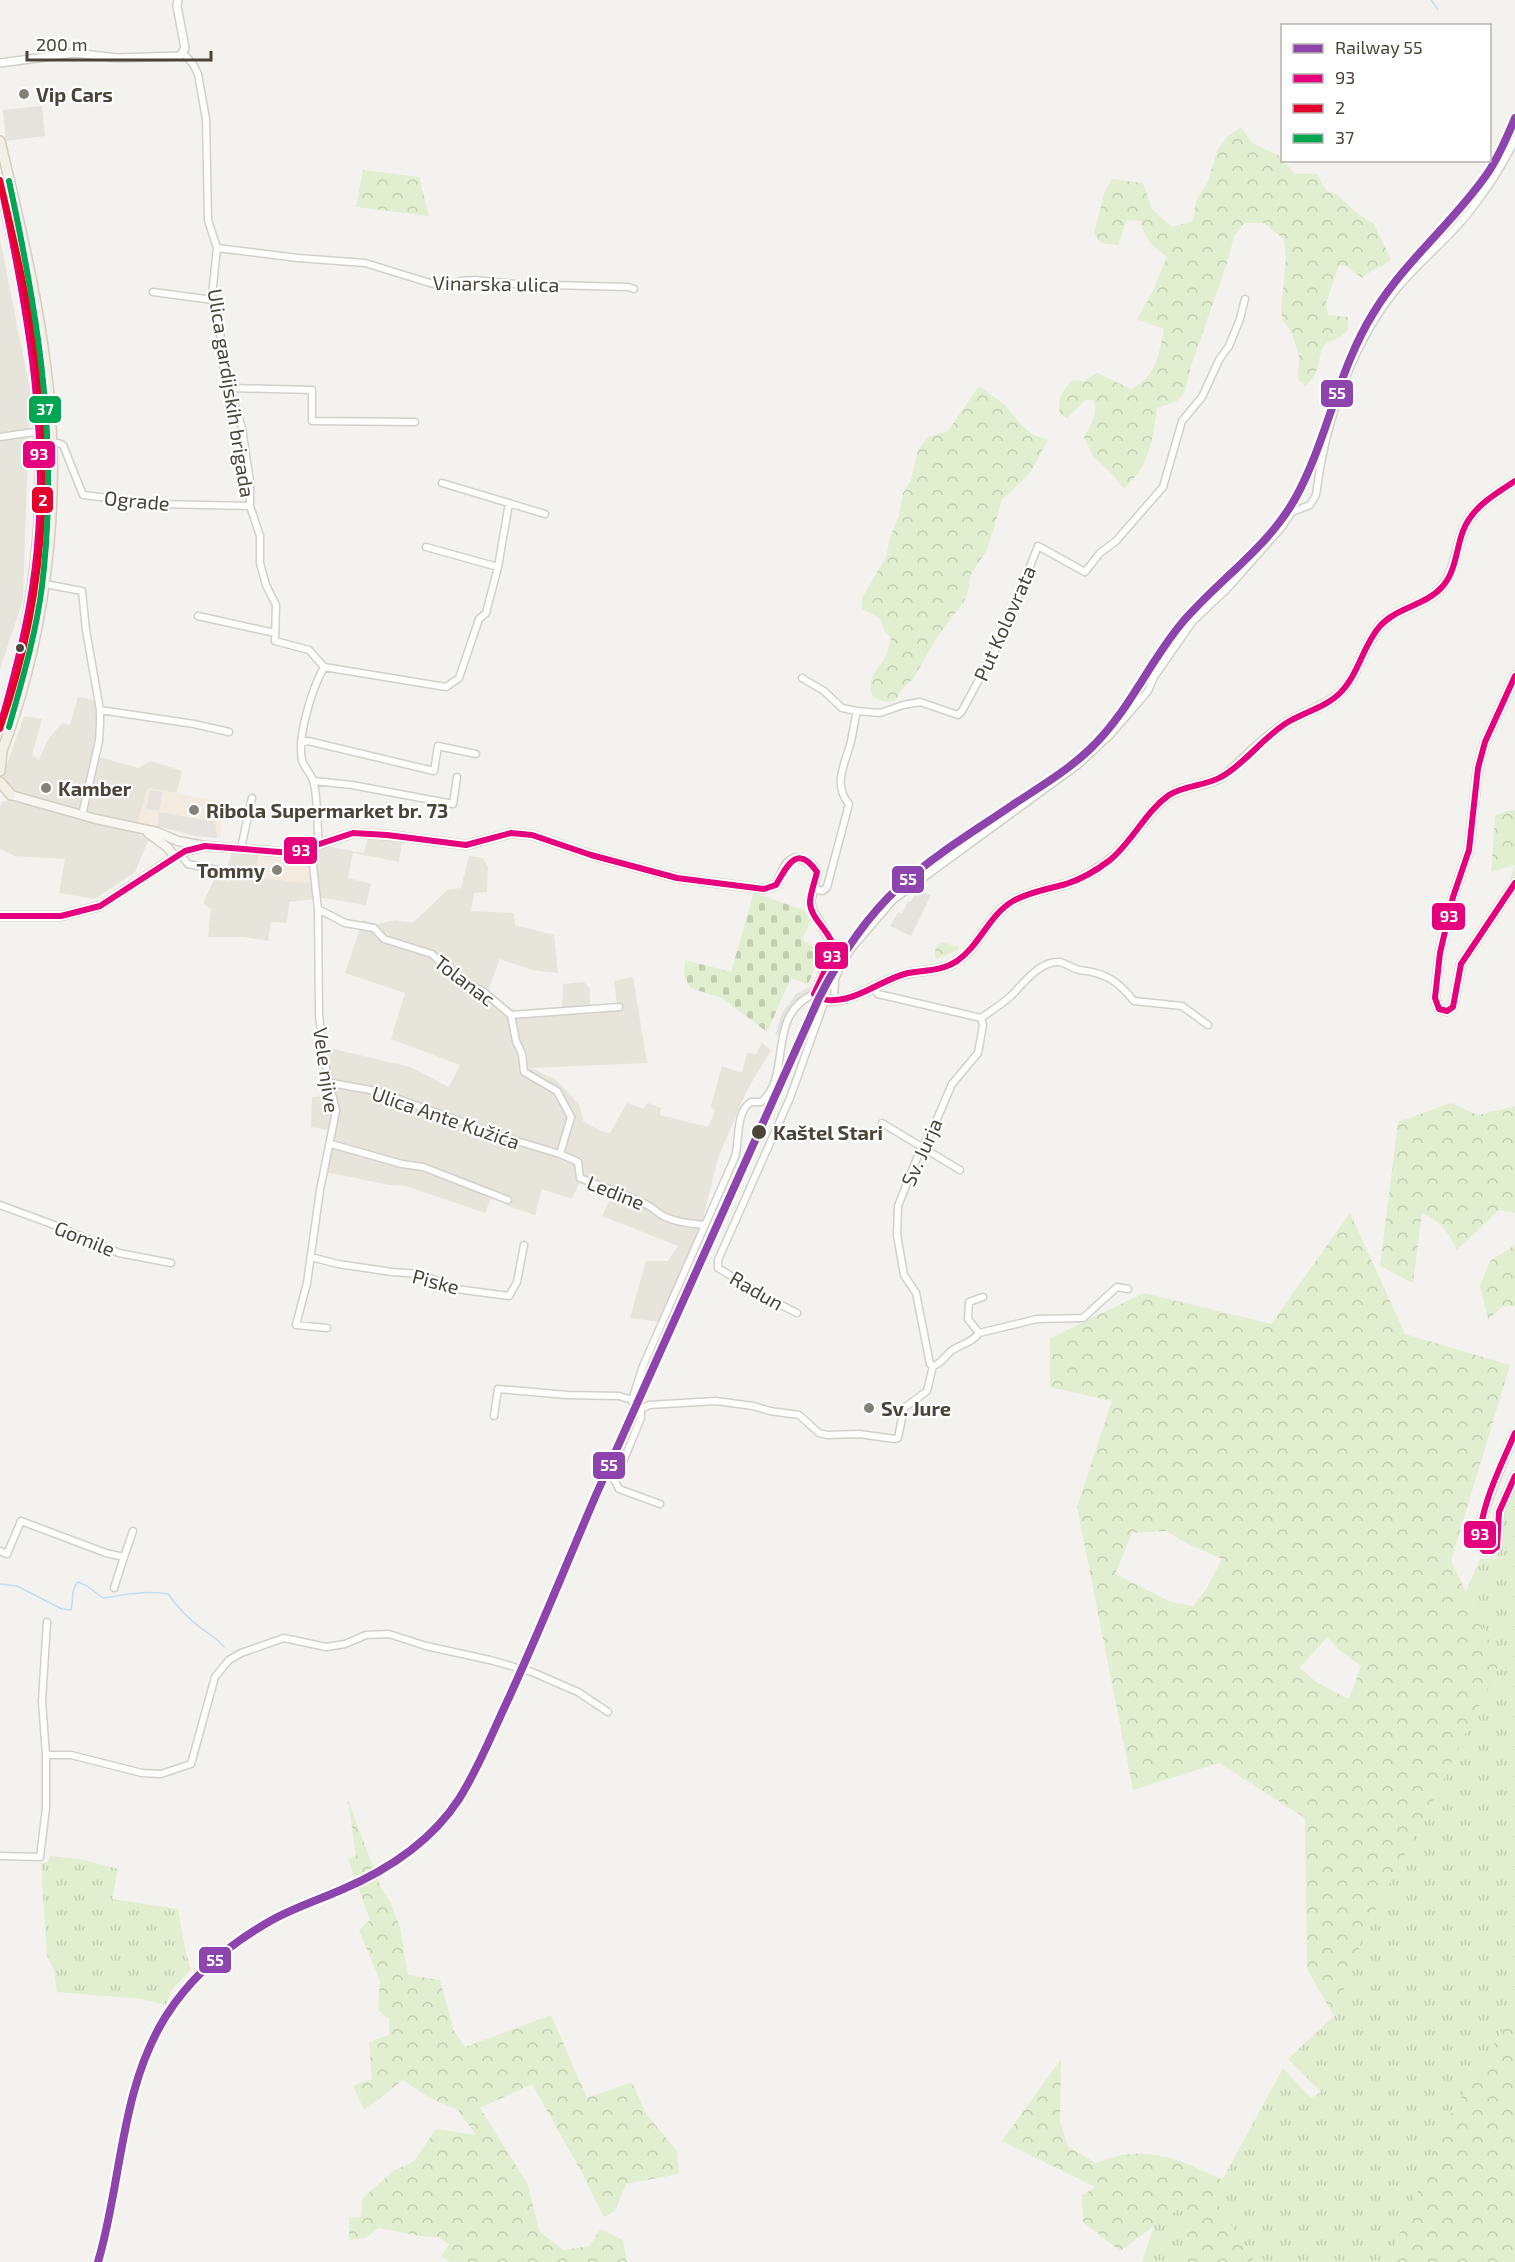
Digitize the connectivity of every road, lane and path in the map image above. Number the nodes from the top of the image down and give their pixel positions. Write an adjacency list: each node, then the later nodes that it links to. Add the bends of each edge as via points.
1 (178, 0): 2 (street)
2 (183, 53): 3 (street, via 175,57 117,58 74,53); 8 (street, Ulica gardijskih brigada, via 198,74 206,119 208,219)
3 (0, 63)
4 (1515, 140): 59 (street, via 1504,163 1466,216 1390,297 1362,342 1345,381 1313,501 1292,512 1236,579 1193,621 1148,691 1095,750 893,900 851,949)
5 (0, 141): 36 (main road, via 38,315 52,453 50,520 40,607)
6 (0, 183): 7 (main road)
7 (2, 200): 33 (main road, via 19,266 34,356 41,503 26,626)
8 (217, 248): 9 (street, Vinarska ulica, via 365,263 446,286 475,280); 12 (street, Ulica gardijskih brigada)
9 (634, 289)
10 (153, 292): 12 (street)
11 (1245, 299): 32 (street, Put Kolovrata, via 1229,346 1202,397 1182,421 1163,487 1085,572 1038,546 1002,637 962,711 958,715 920,702 880,713)
12 (213, 300): 13 (street, Ulica gardijskih brigada)
13 (230, 388): 14 (street, via 312,390 312,421); 21 (street, Ulica gardijskih brigada, via 242,428)
14 (415, 422)
15 (34, 432): 16 (street)
16 (0, 437)
17 (58, 443): 21 (street, Ograde, via 63,445 83,495 159,504)
18 (1515, 482): 57 (main road, via 1483,503 1468,520 1442,587 1381,625 1339,694 1276,730 1223,777 1170,795 1098,869 1010,902 957,961 898,976)
19 (442, 483): 20 (street)
20 (509, 503): 22 (street); 24 (street)
21 (250, 506): 27 (street, Ulica gardijskih brigada, via 260,536 260,564 276,605)
22 (545, 514)
23 (426, 547): 24 (street)
24 (498, 567): 28 (street, via 486,613 479,619 459,678 446,687)
25 (50, 585): 31 (street, via 82,591)
26 (198, 616): 27 (street)
27 (275, 633): 28 (street, via 275,641 309,650)
28 (324, 667): 35 (street)
29 (1515, 676): 53 (main road, via 1485,742 1478,768 1469,850 1440,953 1435,998 1440,1009 1454,1007 1461,964)
30 (802, 678): 32 (street, Put Kolovrata, via 842,708)
31 (100, 710): 34 (street); 45 (street, via 99,741)
32 (857, 711): 54 (street, via 841,770 841,795 849,804 826,887 823,891)
33 (0, 725)
34 (229, 732)
35 (301, 743): 37 (street, via 308,741 435,771 438,746); 40 (street, via 303,764)
36 (1, 754): 38 (main road)
37 (476, 754)
38 (0, 771)
39 (458, 777): 40 (street, via 453,804)
40 (314, 781): 49 (street, Vele njive)
41 (0, 782): 42 (main road)
42 (11, 795): 43 (main road); 45 (main road)
43 (0, 796)
44 (252, 798): 50 (street)
45 (82, 815): 46 (main road)
46 (142, 830): 47 (main road); 51 (main road)
47 (178, 841): 48 (main road); 51 (main road)
48 (205, 846): 50 (main road); 51 (main road)
49 (315, 847): 50 (main road, via 291,853); 54 (main road, via 353,833 466,845 511,833 532,835 677,878 764,890 776,885 786,865 800,858 817,872); 55 (street, Vele njive)
50 (241, 848)
51 (180, 854): 52 (street, via 188,864); 56 (main road, via 93,908 61,916)
52 (222, 871)
53 (1515, 883)
54 (813, 889): 58 (main road, via 813,912 834,946)
55 (318, 909): 61 (street, Tolanac, via 345,923 375,928 384,939 432,954 454,975 484,992); 64 (street, Vele njive, via 319,1014 323,1055)
56 (0, 916)
57 (873, 988): 59 (main road); 62 (street, via 878,993)
58 (814, 994): 59 (main road); 72 (street, via 802,1001 788,1021 777,1074 768,1095 743,1109 735,1157)
59 (829, 1001): 78 (street, Radun, via 718,1260 718,1268)
60 (619, 1007): 61 (street, Tolanac)
61 (511, 1015): 68 (street, via 524,1072 556,1091 571,1117)
62 (981, 1018): 63 (street, via 1045,965 1059,962 1075,969 1100,972 1123,986 1134,1001 1182,1006); 67 (street, Sv. Jurja, via 978,1053 952,1084)
63 (1208, 1025)
64 (331, 1083): 66 (street, Vele njive, via 336,1111); 68 (street, Ulica Ante Kužića, via 376,1091)
65 (882, 1123): 67 (street)
66 (331, 1144): 70 (street, via 423,1167); 74 (street, Vele njive)
67 (921, 1148): 69 (street); 81 (street, Sv. Jurja, via 898,1206 897,1235 904,1275 916,1293)
68 (560, 1154): 72 (street, Ledine, via 578,1162 580,1178 667,1217)
69 (960, 1170)
70 (508, 1200)
71 (0, 1205): 75 (street, Gomile, via 119,1253)
72 (705, 1225): 82 (street)
73 (524, 1245): 74 (street, Piske, via 516,1282 508,1296 456,1289 421,1274 349,1266)
74 (311, 1257): 79 (street, Vele njive, via 296,1325)
75 (171, 1263)
76 (1128, 1289): 80 (street, via 1117,1287 1083,1318 1038,1319)
77 (983, 1297): 80 (street, via 969,1302 968,1319)
78 (796, 1313)
79 (327, 1328)
80 (979, 1333): 81 (street, via 973,1341)
81 (933, 1366): 83 (street, via 927,1391 904,1408 901,1433 895,1439 859,1434 827,1436 799,1415 716,1401 649,1405)
82 (632, 1400): 83 (street); 84 (street, via 498,1389)
83 (641, 1409): 87 (street, via 615,1481 620,1489)
84 (494, 1416)
85 (1515, 1433): 86 (main road, via 1480,1529 1479,1545 1484,1551 1497,1547 1499,1512)
86 (1515, 1476)
87 (660, 1504)
88 (133, 1531): 90 (street)
89 (0, 1551): 90 (street, via 7,1554 21,1521)
90 (124, 1557): 91 (street)
91 (114, 1588)
92 (46, 1622): 94 (street, via 42,1701)
93 (608, 1712): 94 (street, via 578,1692 532,1672 389,1634 366,1635 326,1647 284,1638 241,1653 215,1677 191,1764 161,1774 142,1773 70,1755)
94 (46, 1755): 95 (street, via 46,1808 40,1857)
95 (0, 1856)

